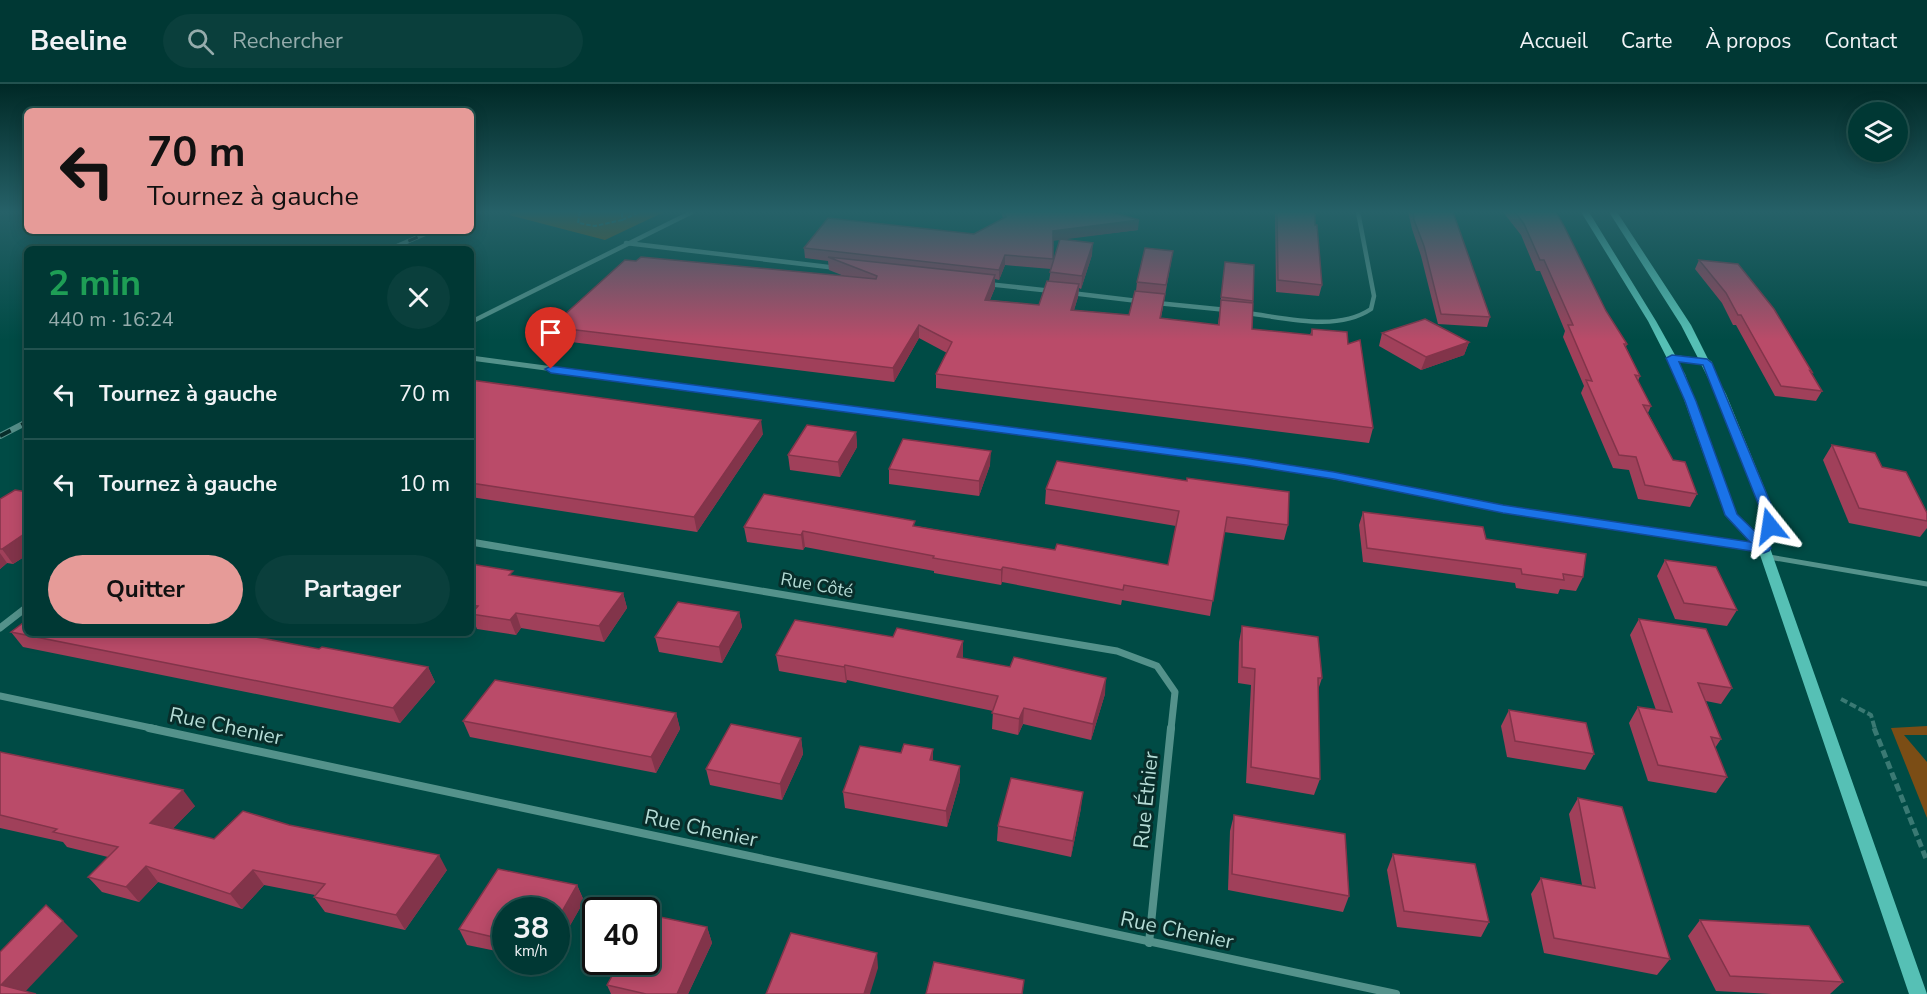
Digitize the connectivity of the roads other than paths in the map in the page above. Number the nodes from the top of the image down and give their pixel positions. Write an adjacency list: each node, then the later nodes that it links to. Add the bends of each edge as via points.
1 (604, 254): 10 (street)
2 (724, 254): 6 (street)
3 (1366, 254): 9 (street, via 1374,296 1369,313 1333,321)
4 (1610, 254): 12 (street)
5 (1640, 254): 13 (street)
6 (839, 268)
7 (981, 284): 8 (street)
8 (1231, 311)
9 (1243, 312)
10 (474, 321)
11 (474, 358): 15 (street, via 1245,461)
12 (1672, 358): 13 (street); 15 (street, via 1731,515)
13 (1707, 363): 15 (street, via 1772,521)
14 (474, 543): 19 (street, Rue Côté, via 1117,651)
15 (1766, 552): 16 (lane); 23 (street)
16 (1927, 584)
17 (24, 609): 18 (street)
18 (0, 628)
19 (1157, 666): 21 (street, Rue Éthier, via 1175,692)
20 (0, 696): 21 (street, Rue Chenier)
21 (1149, 943): 22 (street, Rue Chenier)
22 (1396, 994)
23 (1918, 994)

